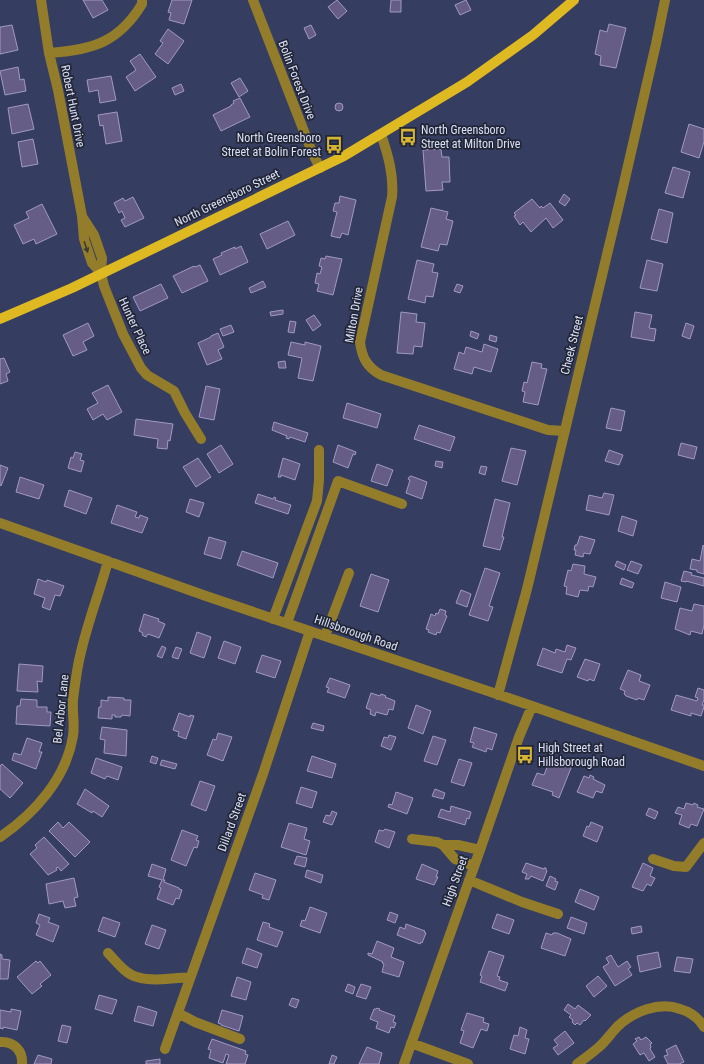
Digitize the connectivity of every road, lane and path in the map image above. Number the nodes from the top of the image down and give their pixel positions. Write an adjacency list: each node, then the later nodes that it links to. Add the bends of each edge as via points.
1 (41, 0): 6 (street, Robert Hunt Drive)
2 (142, 0): 6 (street, via 132,18 114,36 92,46)
3 (253, 0): 8 (street, Bolin Forest Drive)
4 (574, 0): 7 (main road, North Greensboro Street, via 533,34 467,82)
5 (665, 0): 11 (street, Cheek Street)
6 (49, 53): 9 (street, Robert Hunt Drive, via 82,216 94,235 102,258)
7 (382, 134): 8 (main road, North Greensboro Street); 11 (street, Milton Drive, via 394,183 360,342 365,362 381,375 548,430)
8 (320, 168): 9 (main road, North Greensboro Street)
9 (101, 273): 10 (main road, North Greensboro Street); 12 (street, Hunter Place, via 122,334 141,368 147,375 174,391)
10 (0, 319)
11 (564, 431): 22 (street, Cheek Street, via 527,589)
12 (201, 439)
13 (319, 450): 18 (street, via 316,501)
14 (402, 504): 19 (street, via 338,481)
15 (0, 523): 16 (street, Hillsborough Road)
16 (108, 561): 18 (street, Hillsborough Road); 25 (street, Bel Arbor Lane, via 81,652 73,700 73,736 68,756 47,794 33,811 16,827)
17 (348, 573): 21 (street)
18 (273, 619): 19 (street, Hillsborough Road)
19 (287, 623): 20 (street, Hillsborough Road)
20 (310, 631): 21 (street, Hillsborough Road); 35 (street, Dillard Street, via 263,774)
21 (325, 636): 22 (street, Hillsborough Road)
22 (498, 695): 23 (street, Hillsborough Road)
23 (532, 706): 24 (street, Hillsborough Road); 29 (street, High Street)
24 (704, 766)
25 (0, 837)
26 (412, 839): 28 (street)
27 (704, 843): 30 (street, via 686,867)
28 (443, 845): 29 (street, via 458,845); 31 (street, via 455,858)
29 (480, 850): 31 (street, High Street)
30 (653, 859)
31 (474, 866): 32 (street, High Street)
32 (469, 880): 33 (street); 40 (street, High Street)
33 (558, 914)
34 (108, 953): 35 (street, via 124,970 136,977)
35 (190, 977): 36 (street, Dillard Street)
36 (176, 1016): 38 (street); 41 (street, Dillard Street)
37 (704, 1027): 45 (street, via 697,1017 677,1007 665,1006 640,1012 617,1027 600,1046)
38 (240, 1039)
39 (0, 1042): 42 (street, via 14,1044 20,1051)
40 (411, 1043): 43 (street, High Street); 44 (street)
41 (165, 1049)
42 (22, 1064)
43 (404, 1064)
44 (468, 1064)
45 (577, 1064)

